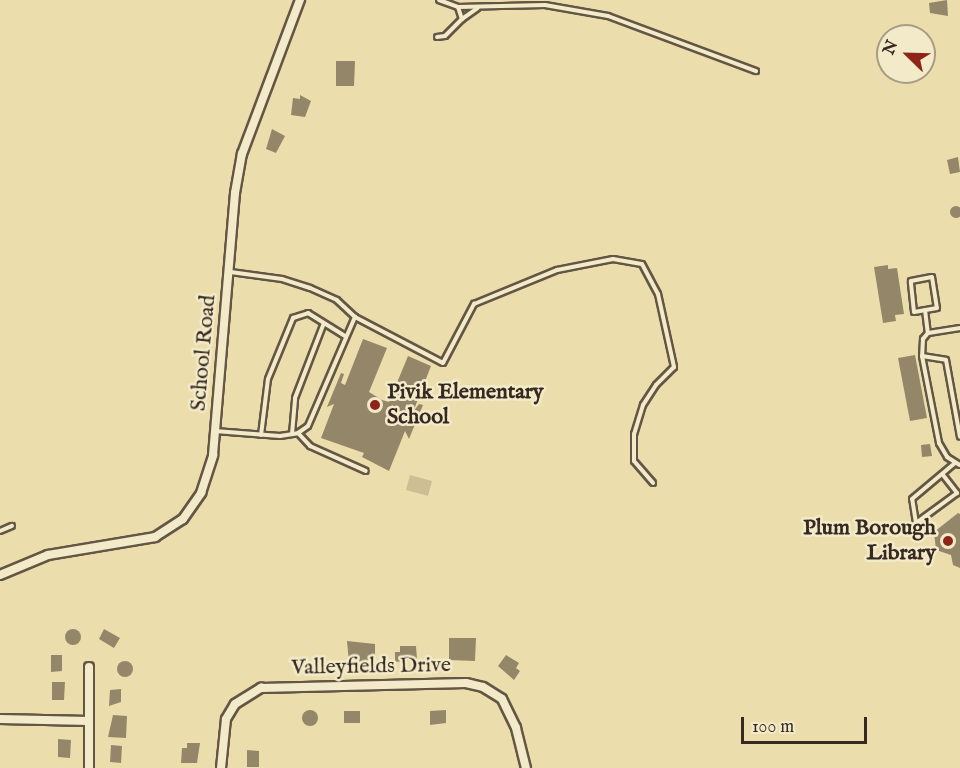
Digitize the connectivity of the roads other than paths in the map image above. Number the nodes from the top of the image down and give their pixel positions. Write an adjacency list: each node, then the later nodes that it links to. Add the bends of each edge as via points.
1 (300, 0): 8 (street, School Road, via 242,154)
2 (439, 0): 3 (lane)
3 (458, 7): 4 (lane); 5 (lane)
4 (478, 8): 5 (lane); 7 (lane, via 545,5 608,16)
5 (462, 19): 6 (lane, via 445,36)
6 (437, 37)
7 (756, 71)
8 (229, 272): 10 (lane, via 282,279 310,288 337,300); 16 (street, School Road)
9 (925, 310): 9 (lane, via 937,308 932,277 911,281 914,312); 13 (lane)
10 (355, 317): 14 (lane); 24 (lane, via 443,363 474,304 558,270 613,260 642,264 658,294 674,367 643,405 634,434 634,461)
11 (324, 323): 14 (lane); 18 (lane, via 295,398); 19 (lane, via 308,313 293,318 268,379)
12 (960, 328): 13 (lane)
13 (928, 333): 15 (lane, via 923,339)
14 (345, 336): 17 (lane, via 308,426)
15 (922, 356): 20 (lane, via 946,360); 21 (lane, via 936,436 947,457)
16 (215, 431): 19 (lane); 27 (street, School Road, via 201,493 183,519 166,531 129,543 48,555)
17 (298, 433): 18 (lane); 22 (lane, via 310,446)
18 (292, 434): 19 (lane)
19 (261, 435)
20 (960, 437)
21 (958, 464): 23 (lane)
22 (366, 471)
23 (943, 475): 23 (lane, via 912,499 916,523 957,493)
24 (653, 483)
25 (12, 526): 26 (lane)
26 (0, 531)
27 (0, 575)
28 (89, 668): 30 (street)
29 (0, 720): 30 (street)
30 (89, 720): 31 (street)
31 (89, 768)
32 (221, 768): 33 (street, Valleyfields Drive, via 226,719 234,704 261,688 466,683 483,687 502,699 516,728)
33 (526, 768)

